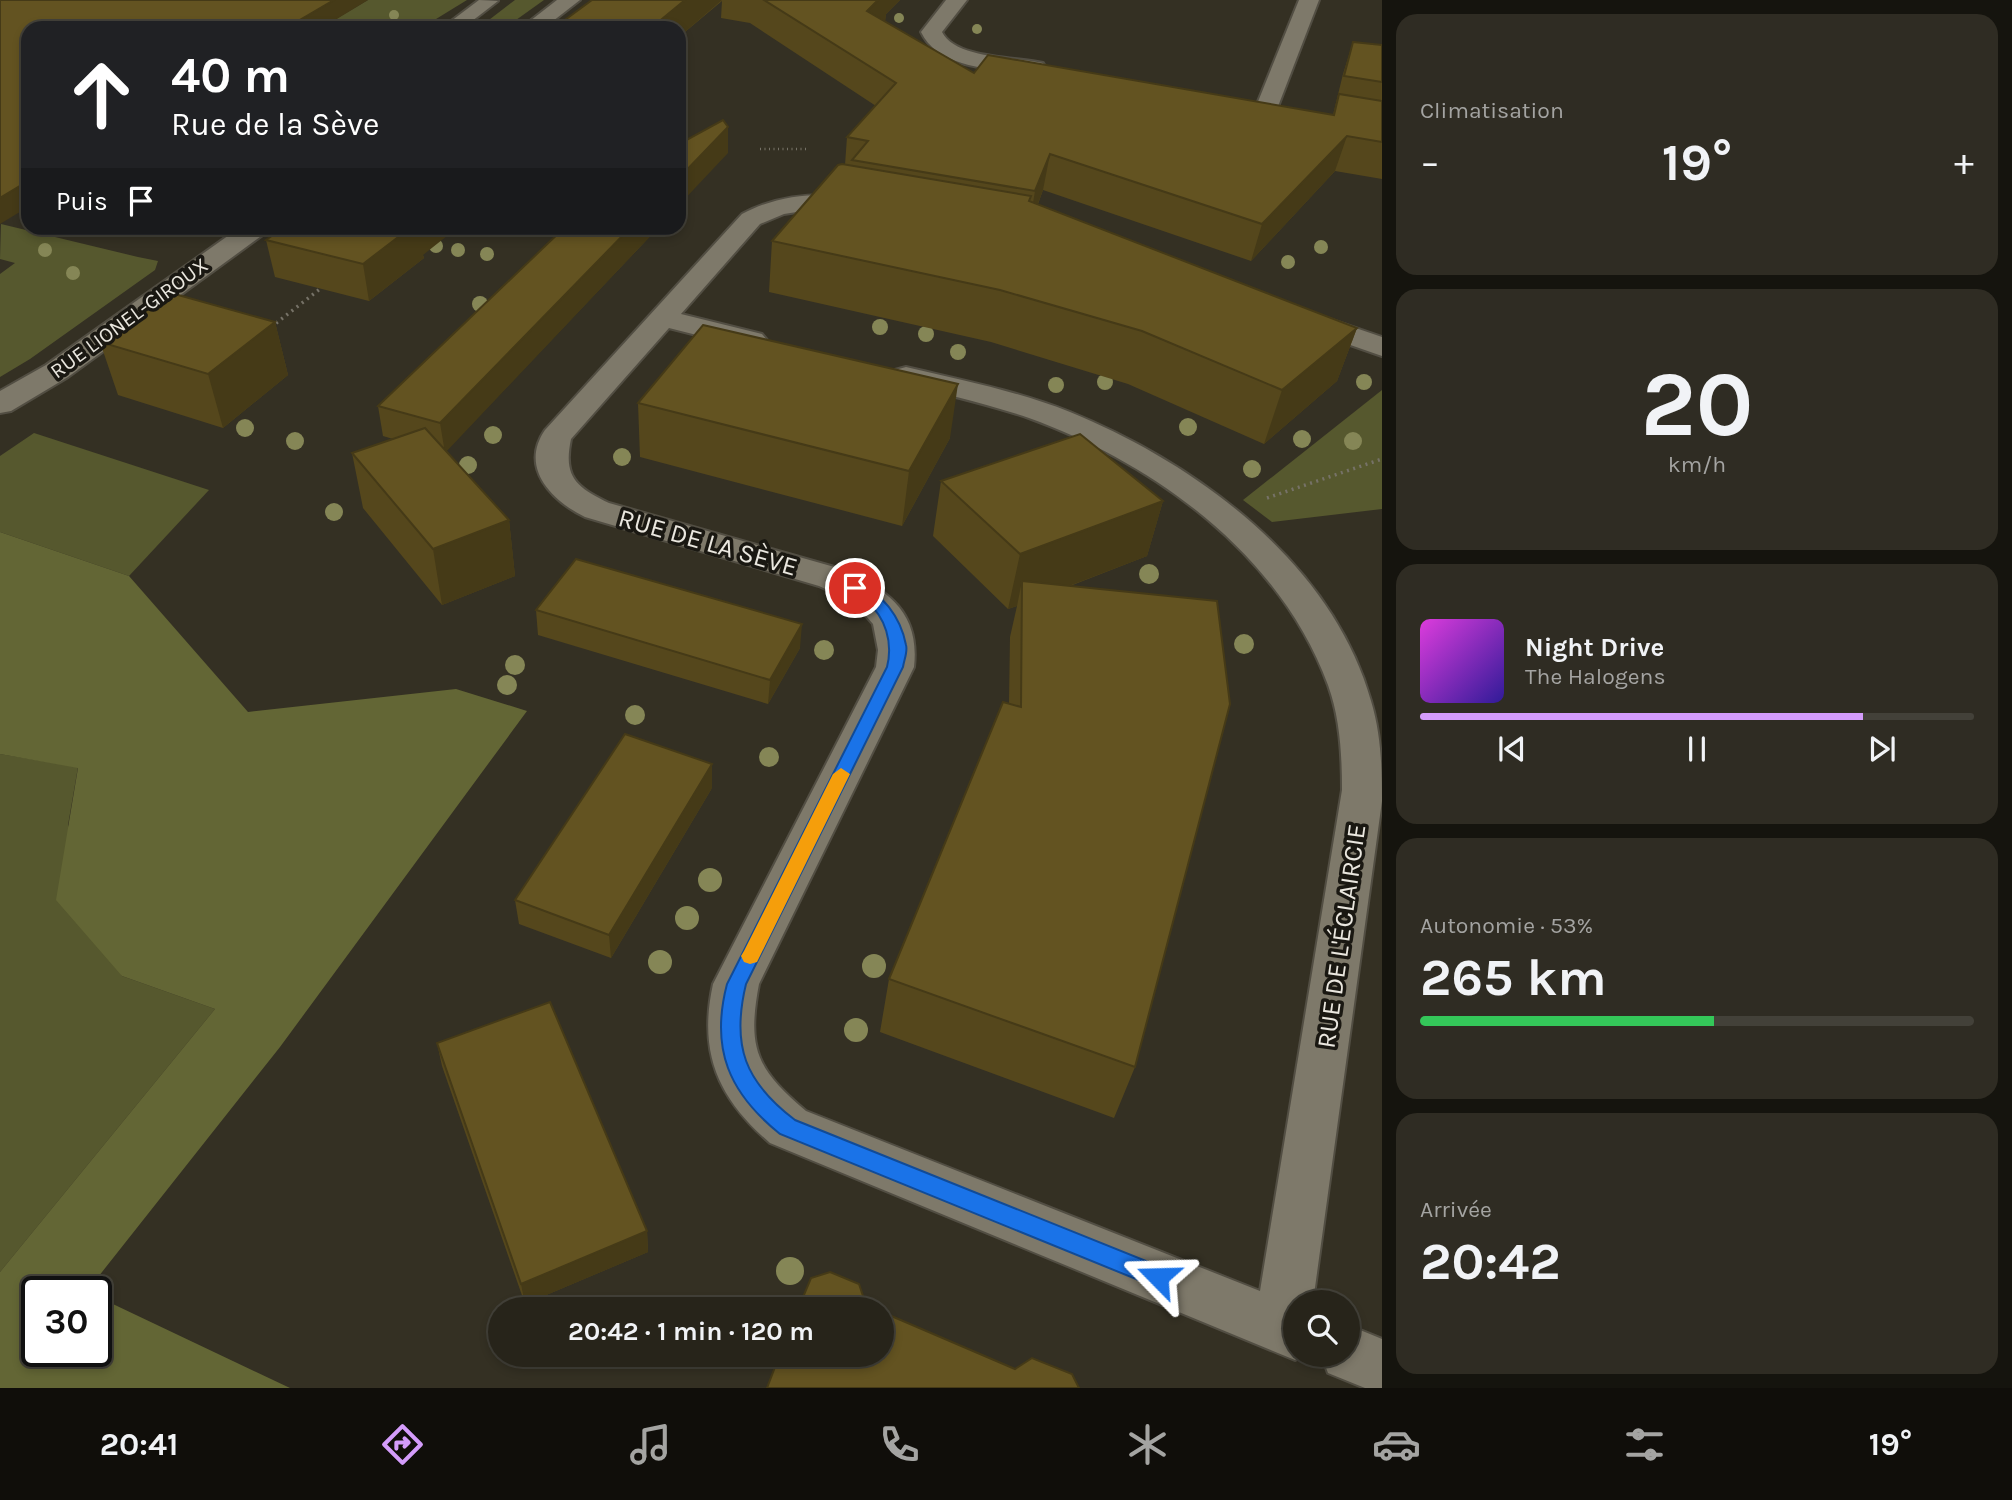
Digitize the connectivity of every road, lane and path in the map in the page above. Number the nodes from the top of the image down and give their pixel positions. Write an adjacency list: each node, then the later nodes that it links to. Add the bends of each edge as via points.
1 (570, 0): 6 (street)
2 (957, 0): 7 (street, via 931,32 943,48)
3 (1309, 0): 8 (street, via 1256,107)
4 (489, 1): 5 (lane)
5 (461, 21)
6 (541, 21)
7 (1060, 73)
8 (1290, 113)
9 (760, 149): 10 (path)
10 (806, 149)
11 (886, 211): 15 (street, RUE DE LA SÈVE, via 799,202 751,219)
12 (237, 235): 20 (street, RUE LIONEL-GIROUX, via 57,371)
13 (320, 289): 16 (path)
14 (1284, 312): 17 (street)
15 (662, 318): 18 (street); 24 (street, RUE DE LA SÈVE, via 556,437 551,467 557,481 565,492 597,510 855,588 885,612 900,647 895,667 736,984 729,1036 746,1087 788,1127)
16 (270, 328)
17 (1382, 347)
18 (790, 349)
19 (871, 368): 23 (street, RUE DE L'ÉCLAIRCIE, via 979,393 1057,418 1158,468 1251,540 1300,600 1337,660 1356,720 1363,790)
20 (0, 404)
21 (1382, 458): 22 (path)
22 (1261, 500)
23 (1293, 1290)
24 (1283, 1327)
25 (1360, 1358): 26 (street)
26 (1382, 1367)

